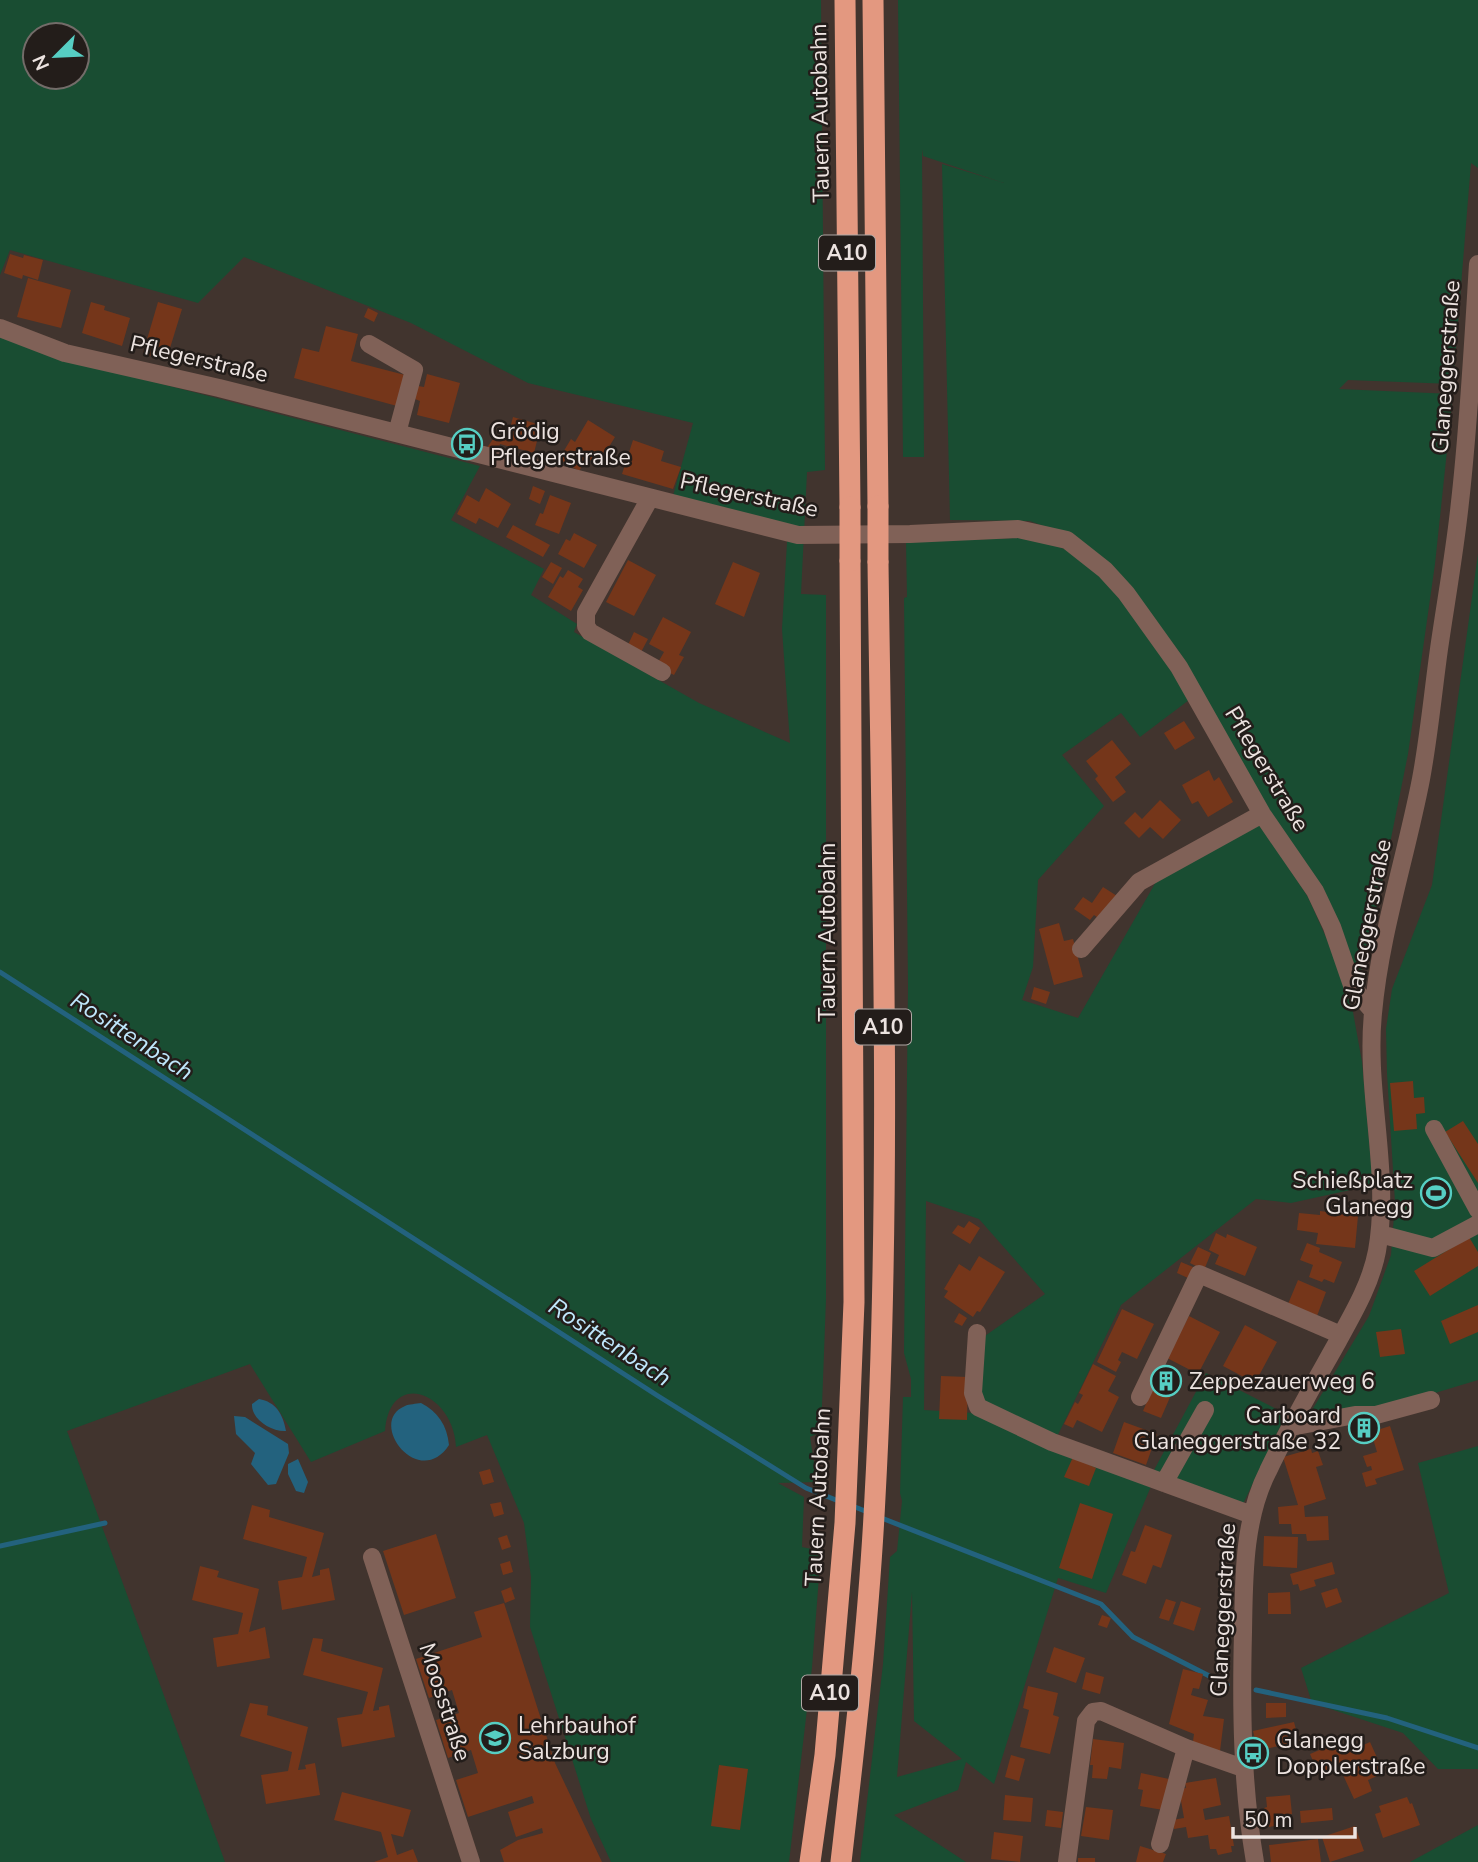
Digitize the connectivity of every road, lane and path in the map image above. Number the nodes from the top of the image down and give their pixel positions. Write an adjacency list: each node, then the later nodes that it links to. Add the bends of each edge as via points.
1 (845, 0): 29 (highway, Tauern Autobahn / A10, bridge, via 854,1302 845,1523 825,1755)
2 (873, 0): 30 (highway, A10, bridge, via 882,1306 873,1534)
3 (1478, 264): 11 (street, Glaneggerstraße, via 1460,506 1422,776)
4 (0, 328): 6 (street, Pflegerstraße, via 65,353)
5 (369, 344): 6 (street, via 414,370)
6 (397, 433): 7 (street, Pflegerstraße)
7 (650, 498): 8 (street, via 586,613 586,626); 9 (street, Pflegerstraße, via 798,535 1018,529 1067,540 1105,570 1146,619 1179,667)
8 (662, 672)
9 (1262, 814): 10 (street, via 1139,882); 11 (street, Pflegerstraße, via 1315,891 1353,988)
10 (1081, 948)
11 (1373, 1011): 15 (street, Glaneggerstraße)
12 (1434, 1129): 13 (street)
13 (1478, 1210)
14 (1478, 1224): 15 (street, via 1433,1248)
15 (1380, 1234): 17 (street, Glaneggerstraße, via 1368,1284)
16 (976, 1333): 22 (street, via 974,1393 978,1407 1052,1442)
17 (1341, 1335): 18 (street, via 1199,1273); 21 (street, Glaneggerstraße)
18 (1140, 1397)
19 (1431, 1400): 21 (street, via 1376,1415)
20 (1205, 1410): 22 (street)
21 (1291, 1427): 23 (street, Glaneggerstraße, via 1265,1476)
22 (1164, 1483): 23 (street)
23 (1252, 1516): 26 (street, Glaneggerstraße, via 1244,1601)
24 (372, 1557): 28 (street, Moosstraße)
25 (1186, 1748): 26 (street); 27 (street); 31 (street, via 1093,1712 1086,1721)
26 (1243, 1768): 32 (street, Glaneggerstraße)
27 (1160, 1844)
28 (471, 1862)
29 (810, 1862)
30 (841, 1862)
31 (1067, 1862)
32 (1255, 1862)

